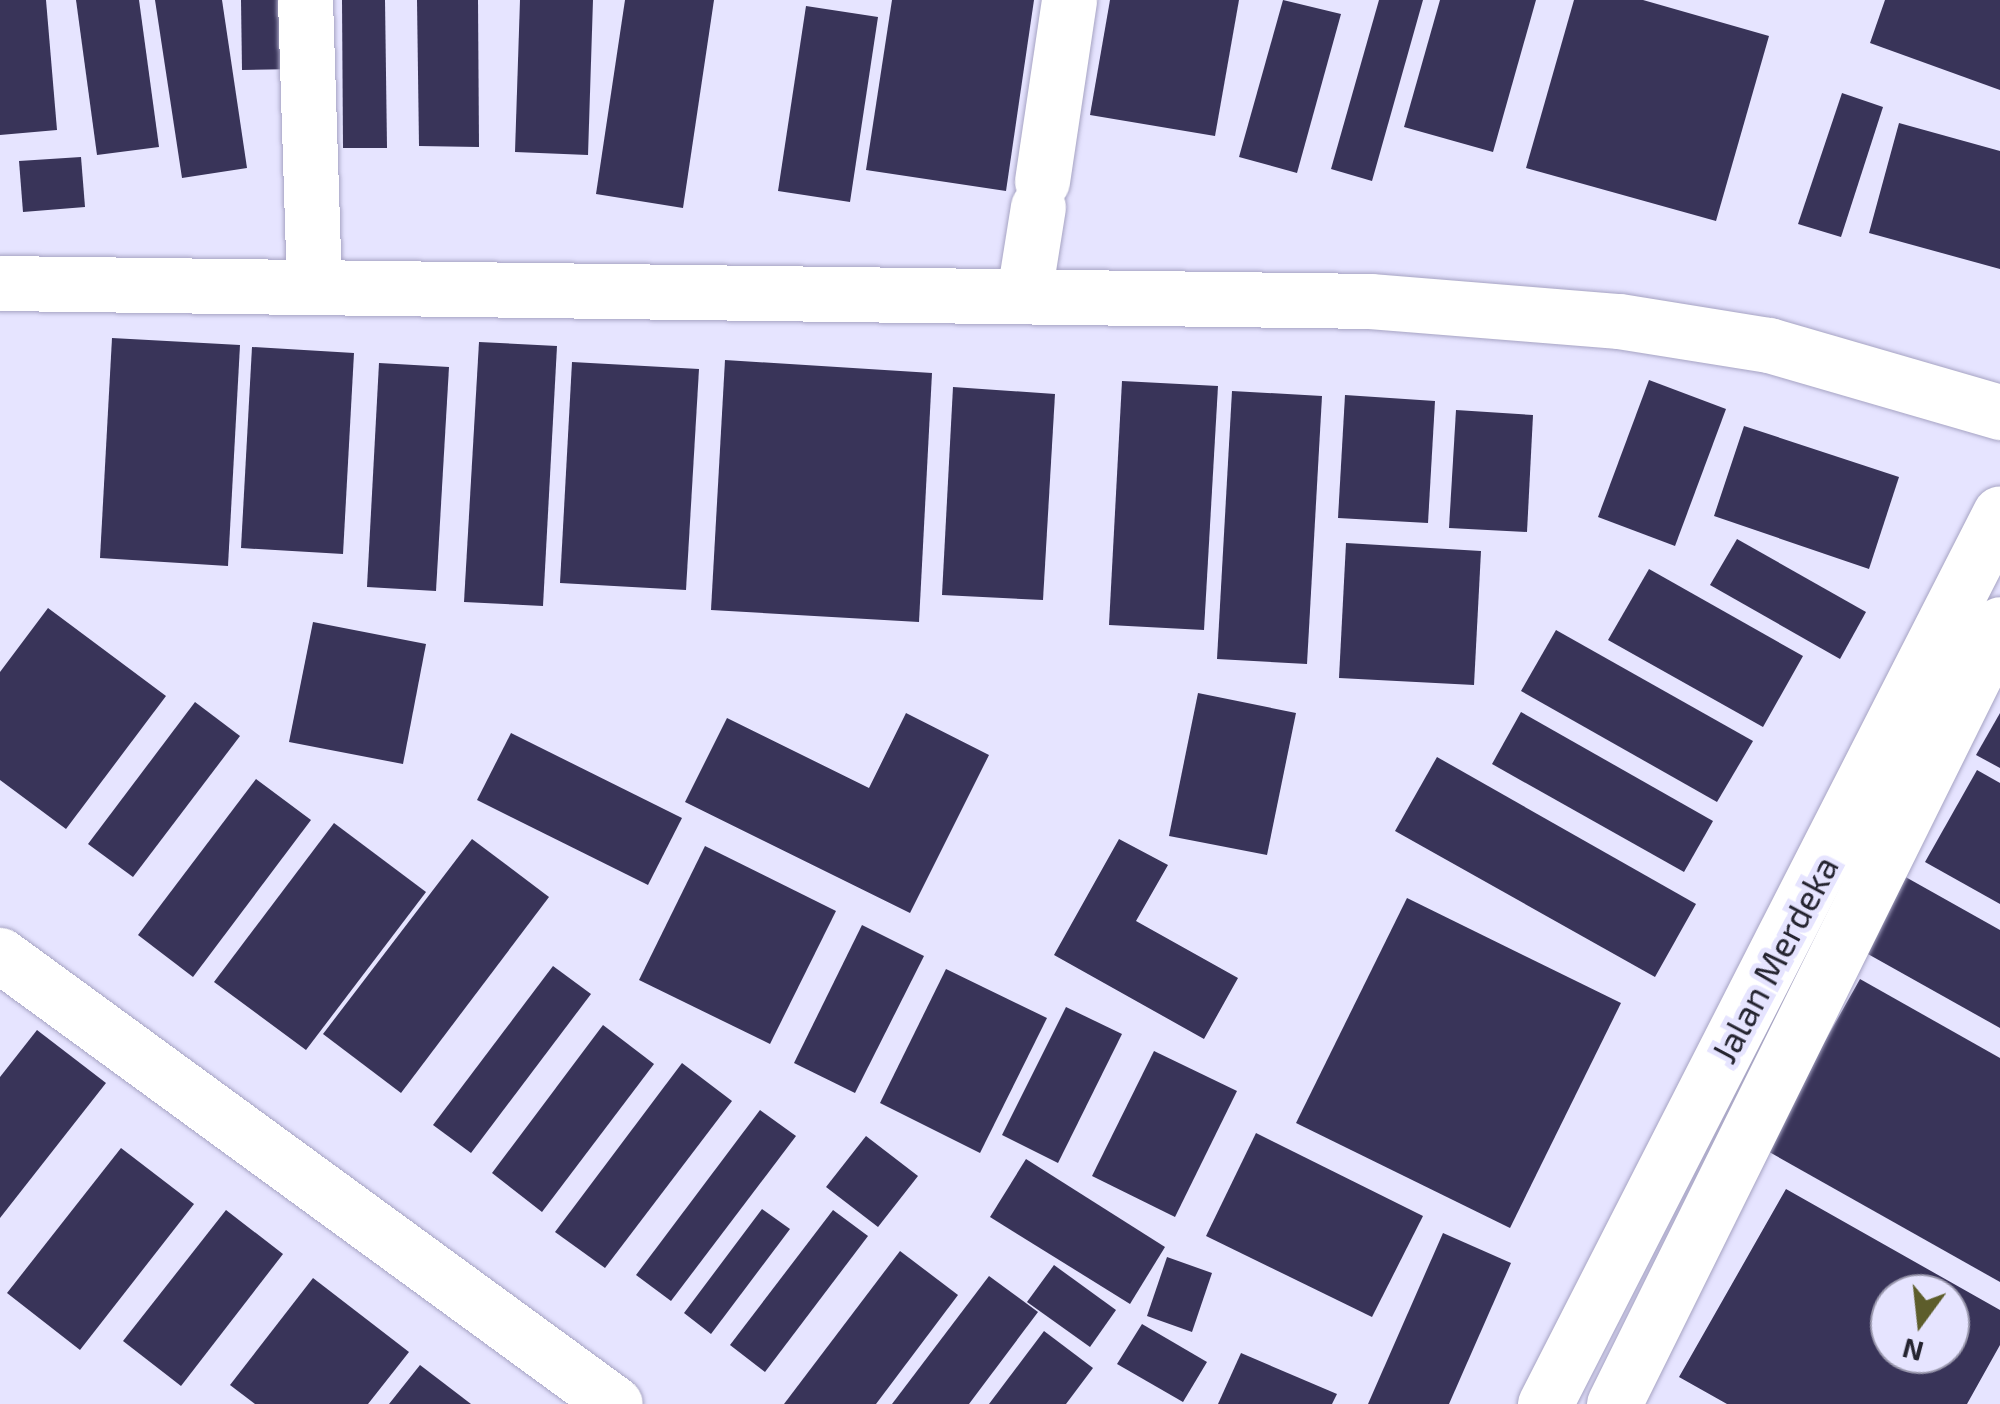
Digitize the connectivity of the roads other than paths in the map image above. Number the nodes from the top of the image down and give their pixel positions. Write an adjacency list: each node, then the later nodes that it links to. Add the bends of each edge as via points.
1 (305, 0): 4 (street)
2 (1069, 0): 5 (street)
3 (0, 283): 4 (street)
4 (314, 286): 5 (street)
5 (1024, 294): 6 (street, via 1370,302 1619,321 1878,370)
6 (2000, 412)
7 (2000, 513): 9 (street, Jalan Merdeka)
8 (2000, 624): 9 (street, Jalan Merdeka)
9 (1865, 844): 12 (street, Jalan Merdeka); 13 (street, Jalan Merdeka)
10 (0, 955): 11 (street)
11 (615, 1404)
12 (1545, 1404)
13 (1614, 1404)

